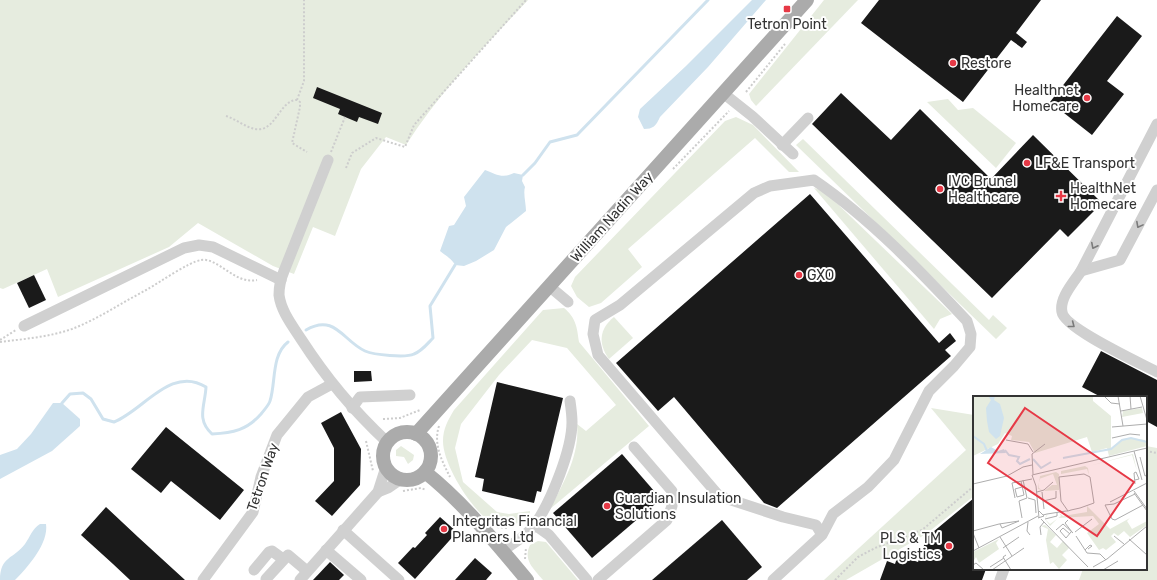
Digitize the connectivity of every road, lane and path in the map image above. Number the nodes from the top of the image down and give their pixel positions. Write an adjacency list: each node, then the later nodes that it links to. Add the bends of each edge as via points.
1 (304, 0): 5 (path, via 304,81)
2 (526, 0): 14 (path, via 414,125 405,146 376,138 352,153)
3 (807, 0): 4 (main road, William Nadin Way)
4 (724, 93): 10 (street); 19 (main road, William Nadin Way)
5 (297, 100): 6 (path, via 289,103 270,125 263,129 255,129); 11 (path, via 300,107 292,143)
6 (226, 116)
7 (345, 117): 13 (path)
8 (808, 118): 10 (street)
9 (1157, 124): 16 (street, one-way to 16)
10 (782, 145): 12 (street)
11 (307, 152)
12 (792, 154)
13 (328, 160): 18 (street)
14 (346, 168)
15 (1157, 190): 16 (street, one-way to 16, via 1120,260)
16 (1081, 271): 23 (street, one-way to 23, via 1061,307 1065,320 1077,330)
17 (269, 275): 18 (street); 21 (street, via 213,247 199,245 184,248); 22 (path, via 250,281 208,260 202,260 190,264 169,278 73,328 41,337)
18 (281, 280): 24 (street, via 279,295 285,314)
19 (549, 286): 20 (street); 31 (main road, William Nadin Way)
20 (568, 302)
21 (24, 326): 22 (path)
22 (0, 341)
23 (1157, 372)
24 (332, 384): 27 (street); 57 (street, Tetron Way, via 308,397 277,435 261,478 253,512)
25 (410, 395): 27 (street, via 360,398)
26 (570, 401): 45 (street, via 572,424 562,465 547,504)
27 (352, 408): 33 (street)
28 (420, 410): 29 (path, via 400,418)
29 (383, 419)
30 (442, 420): 40 (path, via 438,431 438,444 441,459)
31 (416, 434): 33 (main road, via 400,433 392,436); 38 (main road, via 423,438 431,450 431,463)
32 (366, 441): 39 (path)
33 (387, 442): 37 (main road, via 383,450)
34 (634, 447): 63 (street, via 672,491 672,506 667,520)
35 (1147, 451): 36 (path)
36 (1157, 453)
37 (386, 467): 41 (main road); 44 (street)
38 (426, 472): 41 (main road); 51 (main road, via 446,488)
39 (372, 473)
40 (454, 483)
41 (400, 486): 43 (path); 44 (street)
42 (973, 487): 65 (path, via 922,530 874,548 858,557)
43 (430, 490)
44 (378, 492): 48 (street)
45 (535, 525): 51 (street); 62 (street, via 549,535)
46 (492, 526): 47 (path)
47 (507, 528)
48 (344, 530): 50 (street); 60 (street)
49 (822, 535): 49 (street, via 833,514 868,487 894,460 929,391 970,347 971,334 967,321 943,296 839,197 814,180 770,186 754,193 620,306 595,320 594,334 598,355 719,496 816,525); 64 (street)
50 (326, 550): 55 (street); 59 (street)
51 (502, 551): 61 (main road)
52 (283, 559): 53 (street, via 272,551 269,552); 55 (street, via 291,556); 56 (street)
53 (254, 570)
54 (1004, 570): 66 (street)
55 (307, 571): 58 (street)
56 (266, 579)
57 (203, 580)
58 (300, 580)
59 (360, 580)
60 (399, 580)
61 (527, 580)
62 (587, 580)
63 (598, 580)
64 (772, 580)
65 (835, 580)
66 (1000, 580)

